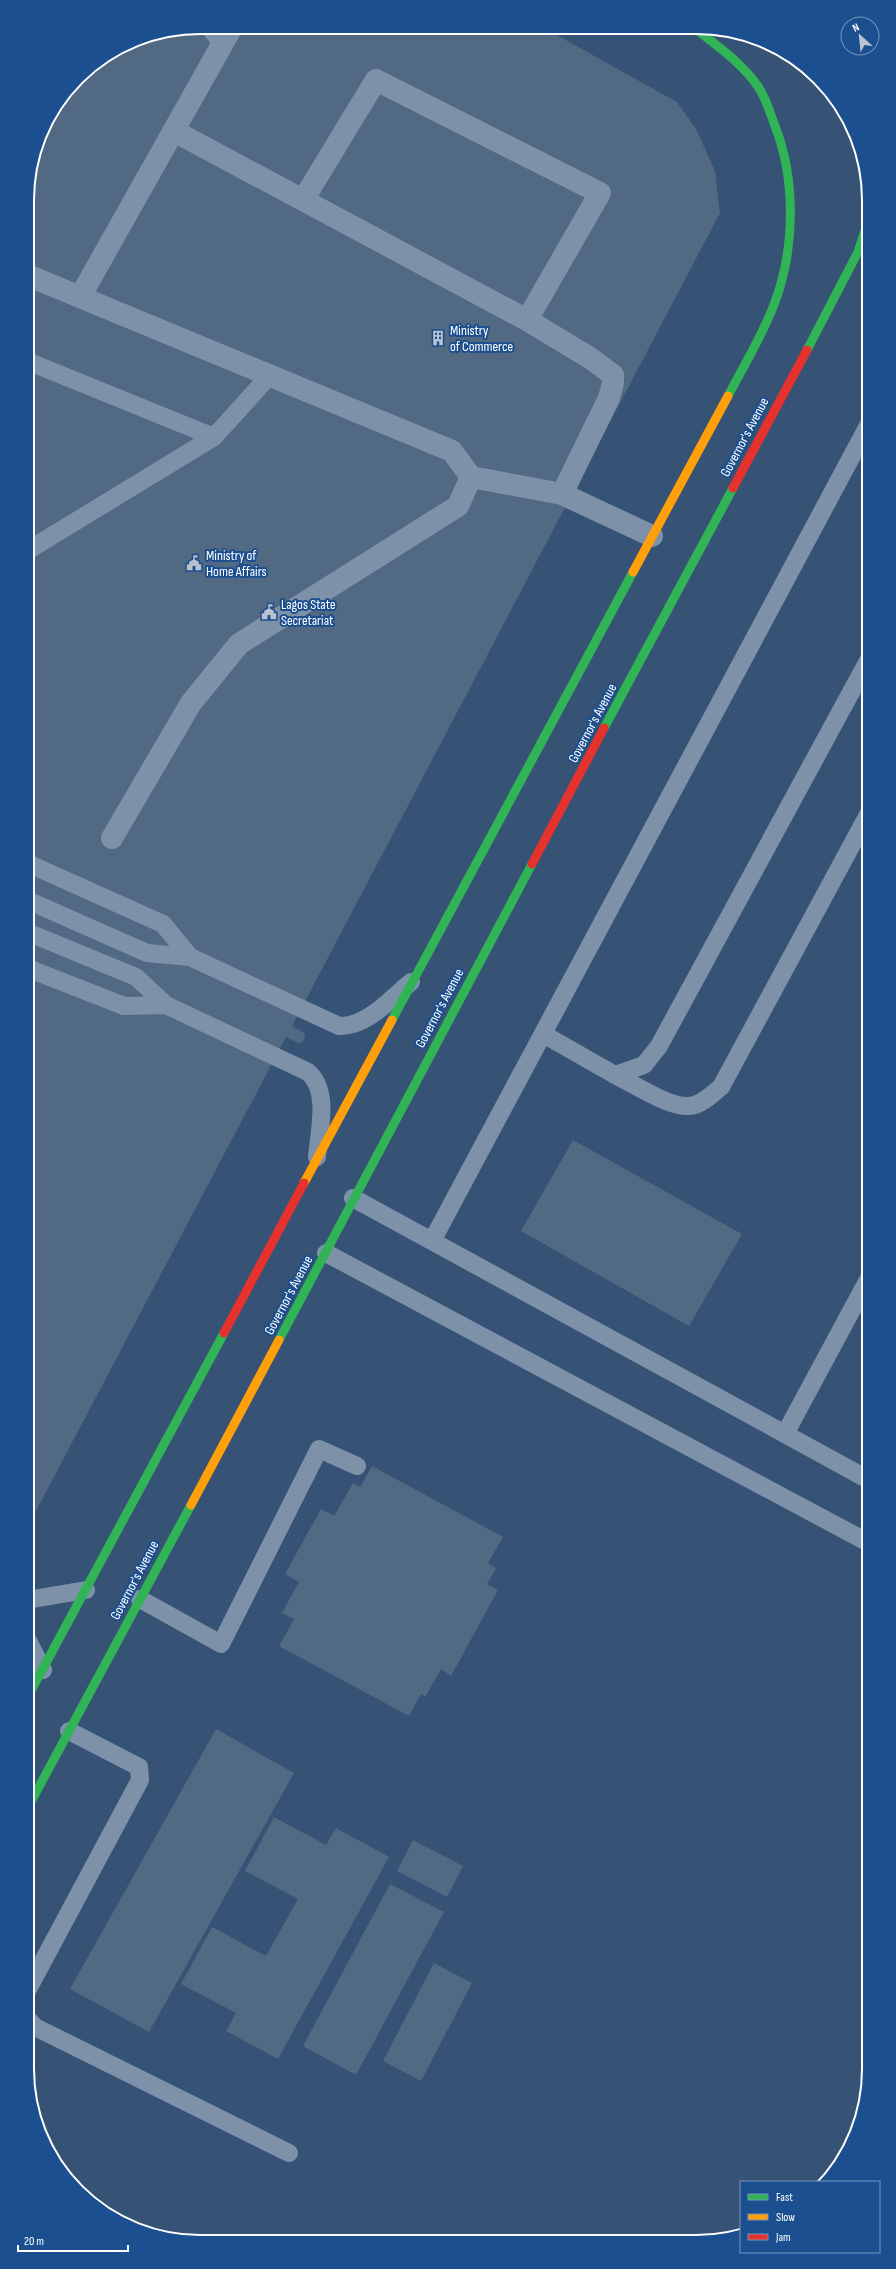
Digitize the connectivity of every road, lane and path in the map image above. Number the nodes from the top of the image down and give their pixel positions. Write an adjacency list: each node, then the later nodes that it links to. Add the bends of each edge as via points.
1 (702, 34): 15 (street, via 729,54 758,86 778,131 788,175 791,211 788,248 779,290 758,340)
2 (228, 36): 3 (street)
3 (174, 131): 4 (street); 7 (street)
4 (303, 200): 8 (street); 8 (street, via 376,80 600,194)
5 (862, 251): 30 (street, Governor's Avenue)
6 (34, 278): 7 (street)
7 (80, 297): 10 (street)
8 (527, 320): 14 (street, via 613,375 609,398)
9 (34, 364): 11 (lane)
10 (270, 375): 11 (lane); 13 (street, via 452,451)
11 (214, 437): 16 (lane)
12 (862, 437): 27 (lane)
13 (471, 477): 14 (street); 19 (street, via 458,506 239,644 191,703)
14 (562, 494): 15 (street)
15 (652, 536): 25 (street)
16 (34, 548)
17 (862, 672): 28 (lane, via 659,1046 644,1065)
18 (862, 826): 28 (lane, via 721,1087 706,1100 690,1106 671,1103)
19 (112, 838)
20 (34, 865): 23 (lane, via 163,924)
21 (34, 903): 23 (lane, via 147,953)
22 (34, 935): 26 (lane, via 136,977)
23 (190, 957): 25 (lane, via 339,1026 350,1026 366,1018)
24 (34, 971): 26 (lane, via 124,1006)
25 (416, 977): 29 (street)
26 (166, 1004): 29 (lane, via 316,1078 321,1100)
27 (543, 1034): 28 (lane); 31 (lane)
28 (615, 1075)
29 (317, 1160): 38 (street)
30 (353, 1198): 31 (lane); 32 (street, Governor's Avenue)
31 (432, 1241): 34 (lane)
32 (326, 1253): 37 (lane); 40 (street, Governor's Avenue)
33 (862, 1291): 34 (lane)
34 (785, 1434): 36 (lane)
35 (357, 1466): 40 (lane, via 319,1449 221,1644)
36 (862, 1476)
37 (862, 1539)
38 (86, 1590): 39 (lane); 42 (street)
39 (34, 1599)
40 (140, 1599): 44 (street, Governor's Avenue)
41 (34, 1653): 42 (lane)
42 (42, 1670): 43 (street)
43 (34, 1685)
44 (69, 1731): 45 (street, Governor's Avenue); 46 (lane, via 139,1767 140,1780)
45 (34, 1797)
46 (34, 1978)
47 (34, 2025): 48 (lane)
48 (289, 2153)

